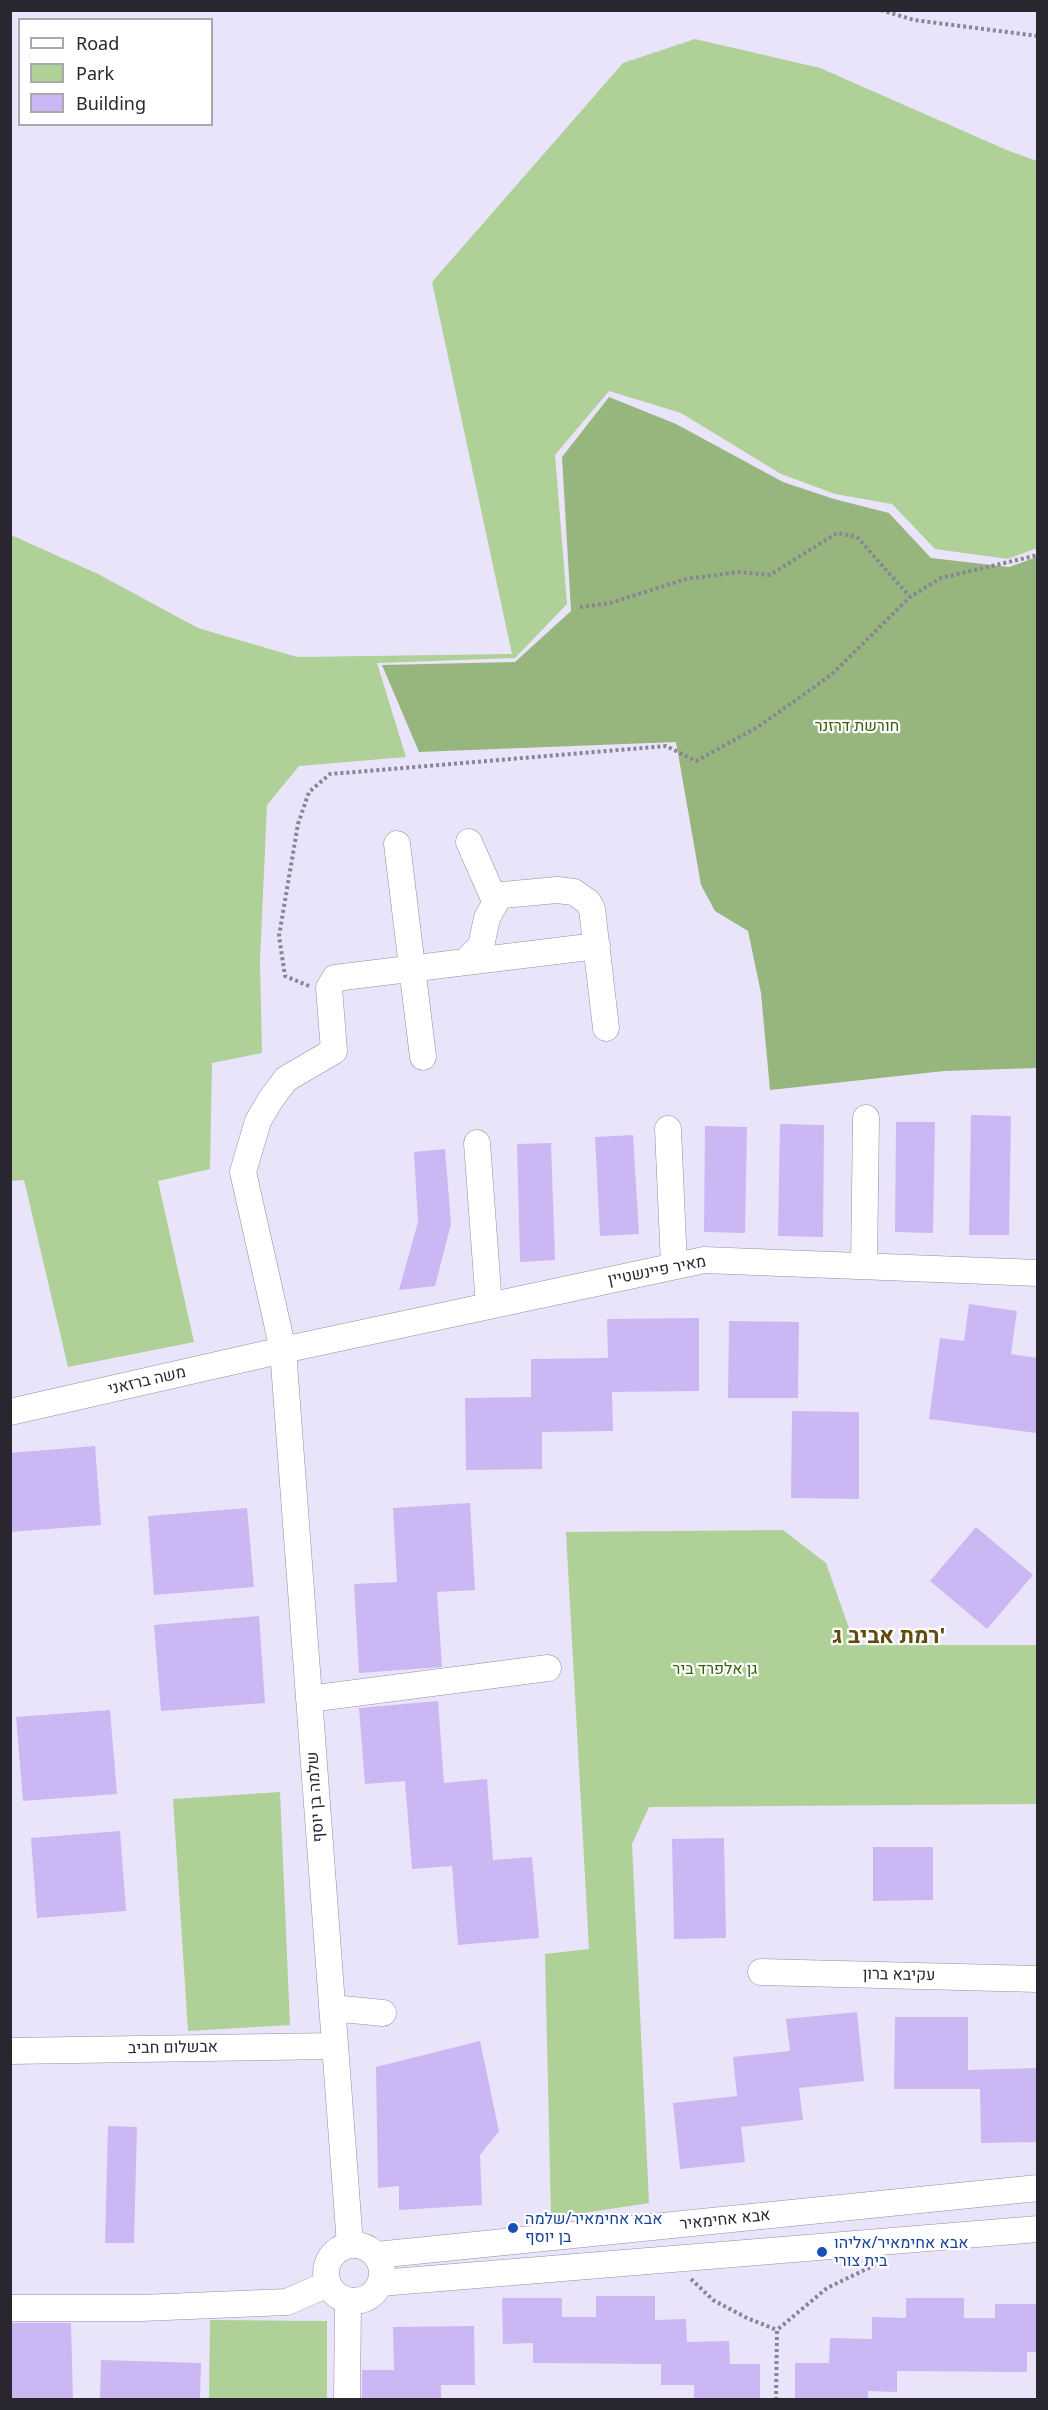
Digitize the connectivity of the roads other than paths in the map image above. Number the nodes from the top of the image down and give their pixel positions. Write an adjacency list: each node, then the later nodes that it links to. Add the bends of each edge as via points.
1 (469, 842): 3 (street)
2 (397, 844): 8 (street)
3 (495, 901): 4 (street); 5 (street, via 503,896 574,892 592,909)
4 (485, 930): 6 (street); 7 (street, via 481,946)
5 (597, 946): 6 (street); 9 (street)
6 (509, 956): 7 (street)
7 (466, 961): 8 (street)
8 (413, 968): 10 (street); 18 (street, שלמה בן יוסף, via 340,976 331,982 334,1051 286,1079 258,1121 243,1172)
9 (606, 1028)
10 (423, 1058)
11 (866, 1118): 15 (street)
12 (668, 1130): 14 (street)
13 (477, 1143): 17 (street)
14 (674, 1266): 15 (street, מאיר פיינשטיין, via 704,1260); 17 (street, מאיר פיינשטיין)
15 (864, 1266): 16 (street, מאיר פיינשטיין)
16 (1038, 1272)
17 (489, 1306): 18 (street, מאיר פיינשטיין)
18 (283, 1350): 19 (street, משה ברזאני); 21 (street, שלמה בן יוסף)
19 (10, 1412)
20 (548, 1668): 21 (street)
21 (309, 1699): 24 (street, שלמה בן יוסף)
22 (761, 1972): 23 (street, עקיבא ברון)
23 (1038, 1978)
24 (332, 2008): 25 (street); 26 (street, שלמה בן יוסף)
25 (383, 2013)
26 (335, 2046): 27 (street, אבשלום חביב); 30 (street, שלמה בן יוסף)
27 (10, 2051)
28 (1038, 2188): 31 (street, אבא אחימאיר)
29 (1038, 2229): 32 (street, אבא אחימאיר)
30 (350, 2245): 31 (street, via 368,2248); 33 (street, via 334,2252 329,2259)
31 (376, 2255): 32 (street, via 382,2268)
32 (380, 2283): 34 (street, via 368,2297)
33 (328, 2284): 34 (street, via 333,2292); 35 (street, via 287,2302)
34 (348, 2300): 36 (street)
35 (10, 2308)
36 (347, 2400)

